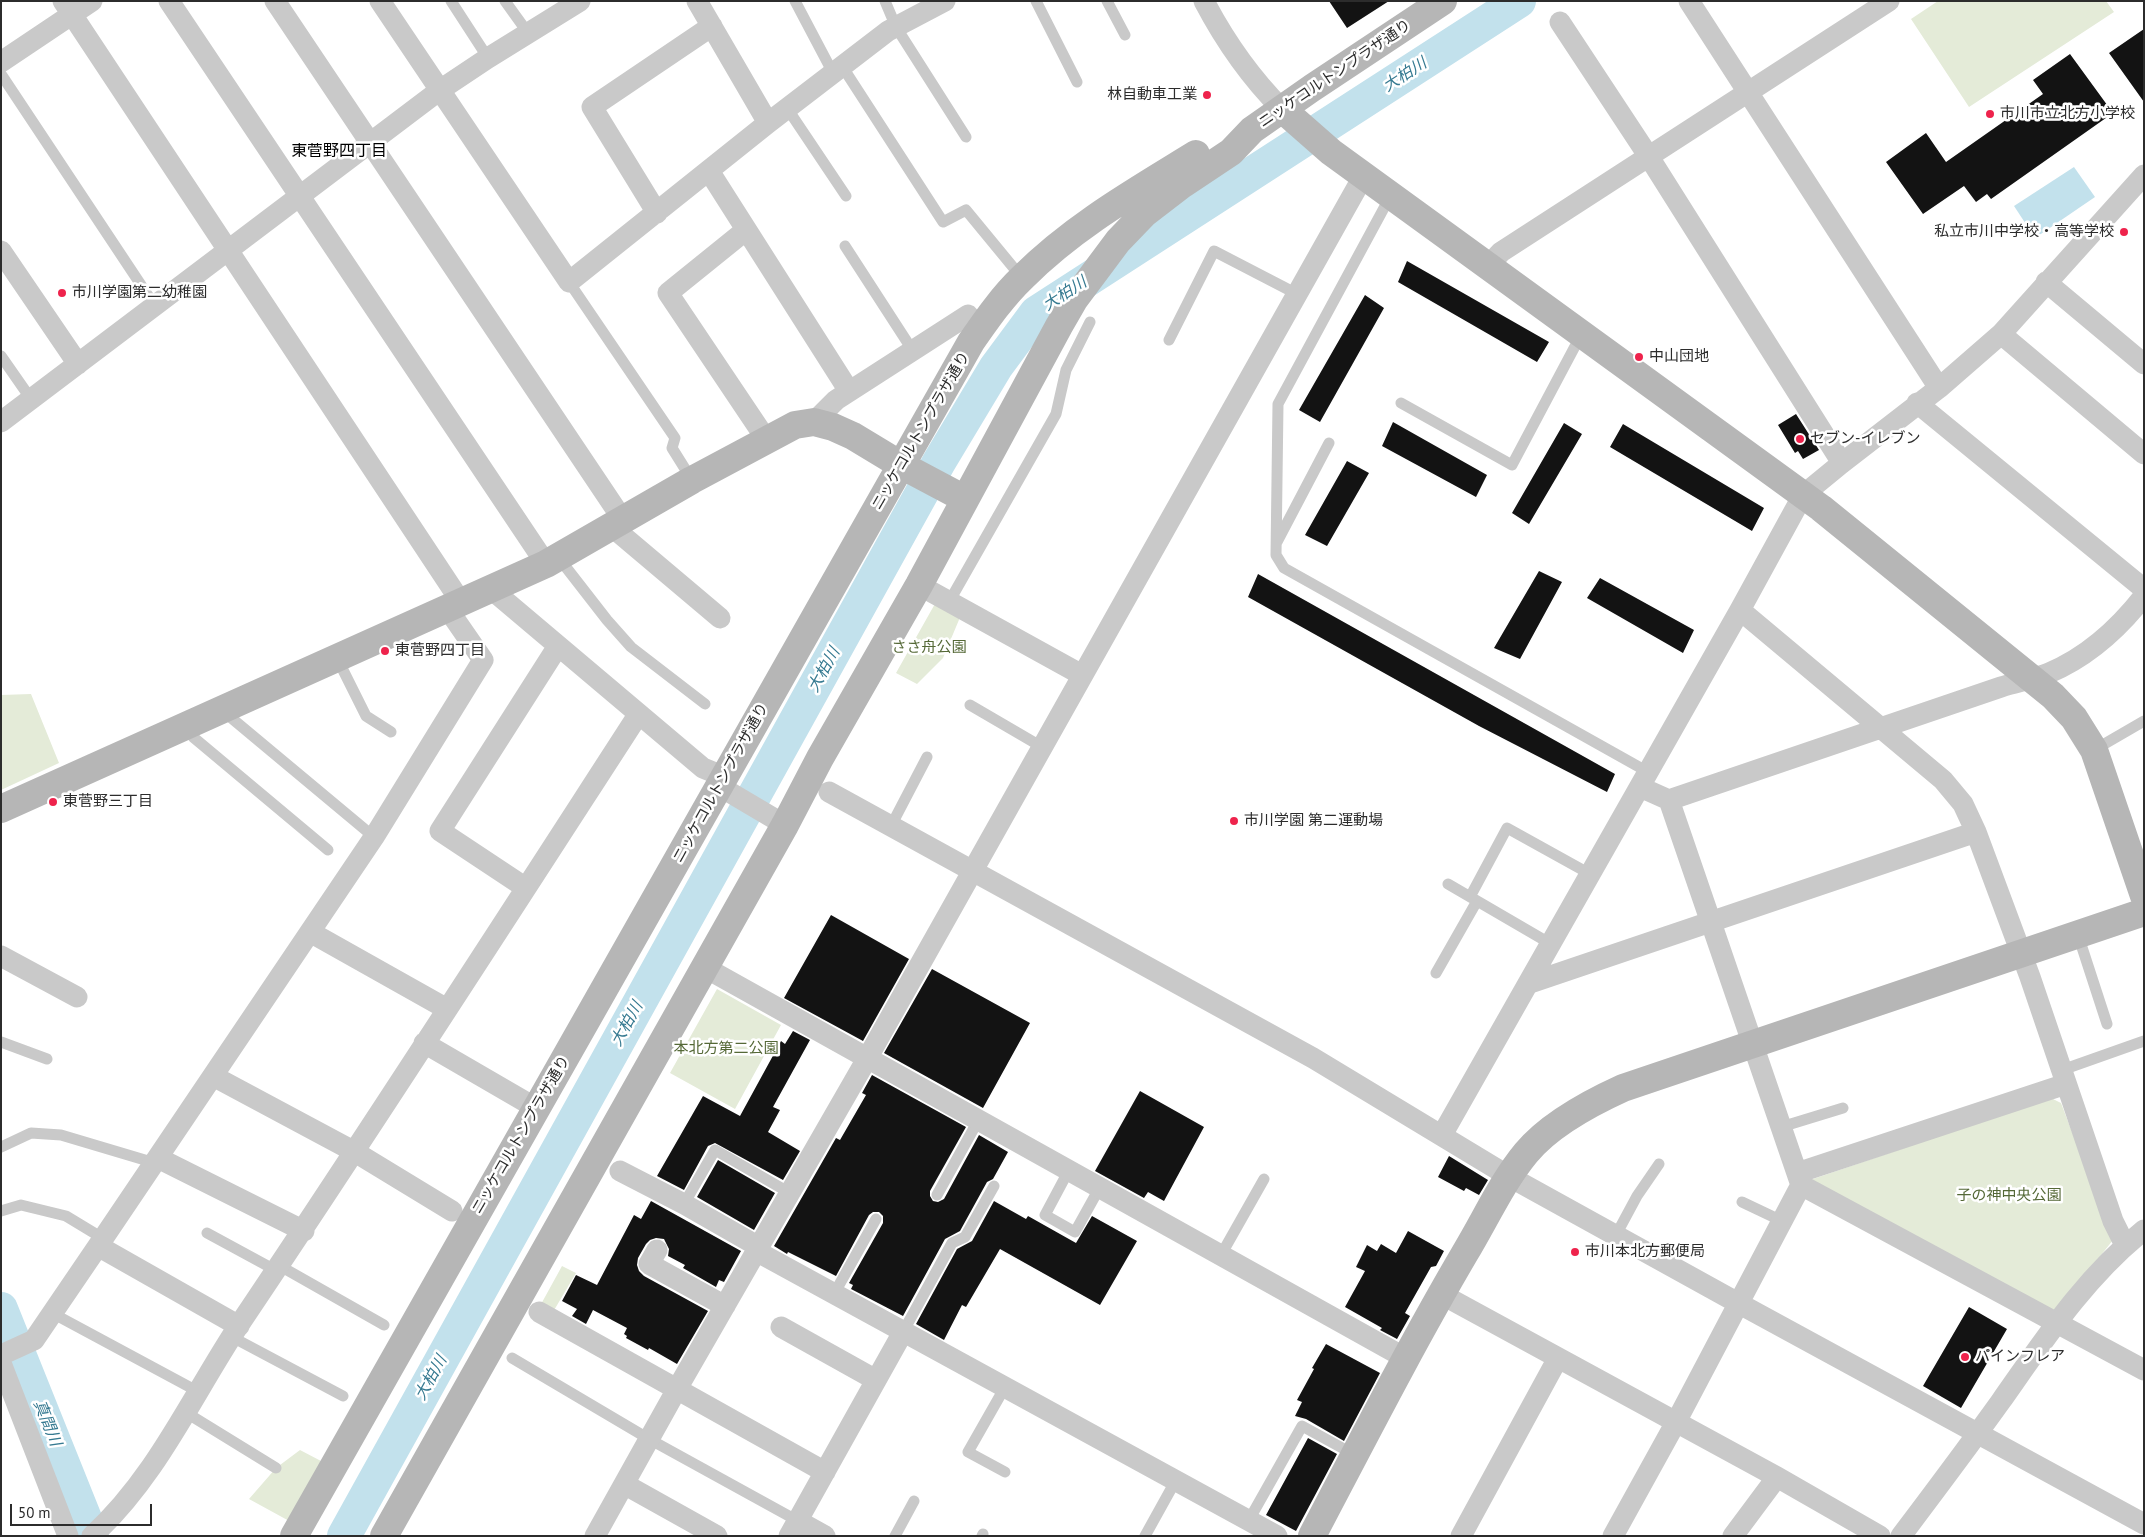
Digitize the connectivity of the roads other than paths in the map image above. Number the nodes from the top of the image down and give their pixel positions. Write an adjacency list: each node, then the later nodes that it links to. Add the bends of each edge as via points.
1 (92, 1): 18 (street)
2 (169, 1): 42 (street)
3 (276, 1): 36 (street)
4 (380, 1): 29 (street)
5 (451, 1): 24 (lane)
6 (505, 1): 22 (lane)
7 (697, 1): 20 (street)
8 (795, 1): 26 (lane)
9 (884, 1): 21 (lane)
10 (945, 1): 21 (street)
11 (1036, 1): 28 (lane)
12 (1107, 1): 23 (lane)
13 (1204, 1): 32 (street, via 1237,57 1260,87)
14 (1443, 1): 32 (street, ニッケコルトンプラザ通り)
15 (1689, 1): 30 (street)
16 (1888, 1): 30 (street)
17 (572, 3): 22 (street)
18 (67, 8): 25 (street); 48 (street)
19 (1560, 22): 37 (street)
20 (712, 26): 33 (street); 44 (street, via 592,107)
21 (896, 27): 26 (street); 35 (lane)
22 (528, 33): 24 (street)
23 (1125, 35)
24 (488, 58): 29 (street)
25 (1, 62)
26 (838, 69): 31 (street); 50 (lane, via 943,222 966,210)
27 (1, 74): 54 (lane)
28 (1078, 82)
29 (440, 90): 36 (street); 51 (street)
30 (1748, 92): 37 (street); 64 (street)
31 (787, 108): 33 (street); 43 (lane)
32 (1290, 117): 34 (street, ニッケコルトンプラザ通り); 39 (street)
33 (768, 123): 38 (street)
34 (1252, 130): 50 (street, ニッケコルトンプラザ通り, via 1219,140 1102,213 1067,238); 78 (street, ニッケコルトンプラザ通り, via 1231,152 1144,214 1118,241 1074,300)
35 (966, 136)
36 (370, 142): 42 (street); 79 (street)
37 (1649, 157): 49 (street, via 1501,252); 74 (street)
38 (709, 171): 44 (street); 45 (street)
39 (1364, 175): 41 (street); 53 (street)
40 (2144, 175): 52 (street)
41 (1391, 195): 49 (street); 80 (lane, via 1278,404)
42 (300, 196): 48 (street); 81 (street)
43 (846, 196)
44 (657, 213): 51 (street)
45 (746, 230): 65 (street); 71 (street, via 668,293)
46 (845, 246): 60 (lane)
47 (1, 251): 62 (street)
48 (229, 252): 54 (street); 87 (street)
49 (1487, 267): 58 (street)
50 (1022, 278): 75 (street, ニッケコルトンプラザ通り, via 971,342)
51 (569, 282): 76 (lane, via 675,438 672,448)
52 (2046, 282): 57 (street); 63 (street)
53 (1297, 294): 59 (lane, via 1214,251); 92 (street)
54 (155, 306): 62 (street)
55 (968, 315): 60 (street)
56 (1090, 322): 86 (lane, via 1066,370 1056,414)
57 (2001, 334): 64 (street); 73 (street)
58 (1581, 335): 67 (lane, via 1512,465); 77 (street)
59 (1169, 340)
60 (913, 352): 65 (street)
61 (1, 356): 66 (lane)
62 (78, 364): 66 (street)
63 (2144, 364)
64 (1939, 388): 68 (street)
65 (849, 391): 70 (street)
66 (31, 399): 69 (street)
67 (1401, 403)
68 (1918, 403): 74 (street); 84 (street)
69 (1, 422)
70 (814, 422): 71 (street, via 795,425); 75 (street, via 853,436)
71 (766, 440): 76 (street)
72 (1329, 443): 80 (lane)
73 (2144, 454)
74 (1842, 463): 77 (street)
75 (908, 469): 78 (street); 106 (street, ニッケコルトンプラザ通り)
76 (692, 480): 79 (street)
77 (1803, 495): 88 (street); 93 (street)
78 (960, 496): 82 (street, ニッケコルトンプラザ通り)
79 (617, 523): 81 (street); 89 (street)
80 (1276, 543): 105 (lane, via 1276,555 1284,568)
81 (552, 560): 83 (street); 94 (lane, via 631,647)
82 (919, 585): 86 (street); 110 (street, ニッケコルトンプラザ通り)
83 (491, 589): 87 (street); 90 (street)
84 (2144, 589)
85 (2144, 596): 93 (street, via 2127,617 2088,651 2048,674)
86 (949, 602): 92 (street)
87 (454, 605): 91 (street); 113 (street, via 483,660)
88 (1740, 610): 100 (street); 105 (street)
89 (720, 618)
90 (558, 646): 97 (street); 118 (street, via 440,831)
91 (337, 658): 96 (street); 101 (lane, via 366,716)
92 (1082, 675): 102 (street)
93 (2033, 678): 100 (street); 103 (street, via 2074,718)
94 (705, 704)
95 (970, 705): 102 (lane)
96 (222, 710): 99 (street); 113 (lane)
97 (638, 715): 106 (street); 118 (street)
98 (2144, 721): 103 (lane)
99 (195, 722): 109 (street); 114 (lane, via 193,737)
100 (1881, 729): 108 (street); 112 (street, via 1942,780 1963,804)
101 (391, 732)
102 (1042, 747): 115 (street)
103 (2094, 750): 119 (street)
104 (927, 757): 111 (lane)
105 (1644, 779): 108 (street); 116 (street)
106 (722, 782): 110 (street); 142 (street, ニッケコルトンプラザ通り)
107 (829, 792): 111 (street)
108 (1669, 800): 122 (street)
109 (1, 809)
110 (785, 825): 128 (street, ニッケコルトンプラザ通り)
111 (891, 826): 115 (street)
112 (1976, 832): 122 (street); 126 (street)
113 (374, 837): 123 (street)
114 (328, 850)
115 (972, 871): 138 (street); 146 (street, via 1313,1058)
116 (1590, 874): 120 (lane, via 1506,828); 125 (street)
117 (1448, 884): 120 (lane)
118 (526, 888): 132 (street)
119 (2144, 896)
120 (1474, 899): 125 (lane); 129 (lane)
121 (2144, 912): 124 (street)
122 (1710, 922): 130 (street); 137 (street)
123 (310, 932): 132 (street); 140 (street)
124 (2078, 935): 126 (street); 133 (lane)
125 (1551, 944): 130 (street)
126 (2022, 955): 137 (street); 141 (street)
127 (1, 956): 131 (street)
128 (704, 967): 138 (street); 216 (street, ニッケコルトンプラザ通り)
129 (1436, 973)
130 (1530, 983): 146 (street)
131 (77, 997)
132 (447, 1009): 136 (street)
133 (2107, 1024)
134 (2144, 1041): 141 (lane)
135 (1, 1042): 139 (lane)
136 (424, 1043): 142 (street); 148 (street)
137 (1752, 1044): 145 (street); 153 (street, via 1624,1088 1589,1104 1527,1152)
138 (868, 1057): 144 (street); 158 (street)
139 (47, 1059)
140 (214, 1076): 148 (street); 149 (street)
141 (2064, 1077): 155 (street); 171 (street, via 2113,1222)
142 (536, 1108): 215 (street, ニッケコルトンプラザ通り)
143 (1843, 1108): 145 (lane)
144 (979, 1119): 151 (street); 159 (lane)
145 (1781, 1127): 155 (street)
146 (1442, 1135): 153 (street)
147 (1, 1147): 149 (lane, via 31,1132 61,1135)
148 (355, 1152): 163 (street); 167 (street)
149 (157, 1160): 167 (street); 170 (street)
150 (1659, 1164): 169 (lane)
151 (1070, 1170): 157 (street); 157 (lane, via 1046,1215 1075,1232)
152 (620, 1172): 161 (street)
153 (1510, 1176): 169 (street); 177 (street)
154 (1264, 1179): 174 (lane)
155 (1799, 1179): 165 (street); 182 (street)
156 (994, 1186): 186 (lane, via 965,1237 952,1243)
157 (1100, 1187): 174 (street)
158 (790, 1193): 161 (lane, via 715,1150); 173 (street)
159 (937, 1195)
160 (1742, 1202): 165 (lane)
161 (684, 1204): 173 (street, via 754,1244)
162 (1, 1211): 170 (lane, via 21,1205 66,1216)
163 (452, 1211)
164 (876, 1219): 176 (lane)
165 (1782, 1221): 178 (street)
166 (2144, 1230): 171 (street)
167 (304, 1231): 175 (street)
168 (207, 1233): 175 (lane)
169 (1616, 1235): 178 (street)
170 (101, 1243): 181 (street); 185 (street)
171 (2125, 1245): 182 (street, via 2097,1272)
172 (657, 1250): 179 (street, via 649,1264)
173 (756, 1251): 176 (street); 179 (street)
174 (1221, 1255): 190 (street)
175 (279, 1268): 183 (lane); 185 (street)
176 (834, 1294): 186 (street)
177 (1442, 1294): 189 (street); 190 (street)
178 (1738, 1304): 199 (street); 200 (street)
179 (725, 1306): 195 (street)
180 (539, 1312): 195 (street)
181 (52, 1313): 187 (street, via 34,1340); 196 (lane)
182 (2056, 1323): 192 (street); 200 (street)
183 (384, 1325)
184 (781, 1327): 193 (street)
185 (235, 1332): 196 (street); 197 (lane)
186 (903, 1332): 193 (street); 194 (street)
187 (1, 1355)
188 (512, 1358): 201 (lane)
189 (1558, 1358): 199 (street); 224 (street)
190 (1407, 1359): 202 (street)
191 (1, 1363): 214 (street)
192 (2144, 1370)
193 (876, 1380): 204 (street)
194 (1005, 1387): 205 (lane, via 968,1452); 207 (street)
195 (677, 1389): 201 (street); 204 (street)
196 (197, 1391): 198 (street)
197 (343, 1396)
198 (185, 1412): 203 (lane); 213 (street, via 135,1490)
199 (1676, 1422): 206 (street); 225 (street)
200 (1977, 1434): 211 (street); 228 (street)
201 (649, 1439): 208 (street); 212 (lane)
202 (1355, 1455): 210 (lane, via 1302,1426); 223 (street)
203 (276, 1468)
204 (825, 1472): 212 (street)
205 (1005, 1472)
206 (1776, 1477): 226 (street); 227 (street)
207 (1176, 1480): 210 (street); 221 (lane)
208 (624, 1484): 217 (street); 218 (street)
209 (914, 1501): 220 (lane)
210 (1249, 1520): 222 (street)
211 (2144, 1524)
212 (794, 1528): 219 (street)
213 (98, 1530)
214 (68, 1536)
215 (294, 1536)
216 (384, 1536)
217 (595, 1536)
218 (717, 1536)
219 (825, 1536)
220 (895, 1536)
221 (1145, 1536)
222 (1277, 1536)
223 (1312, 1536)
224 (1461, 1536)
225 (1613, 1536)
226 (1733, 1536)
227 (1880, 1536)
228 (1901, 1536)

